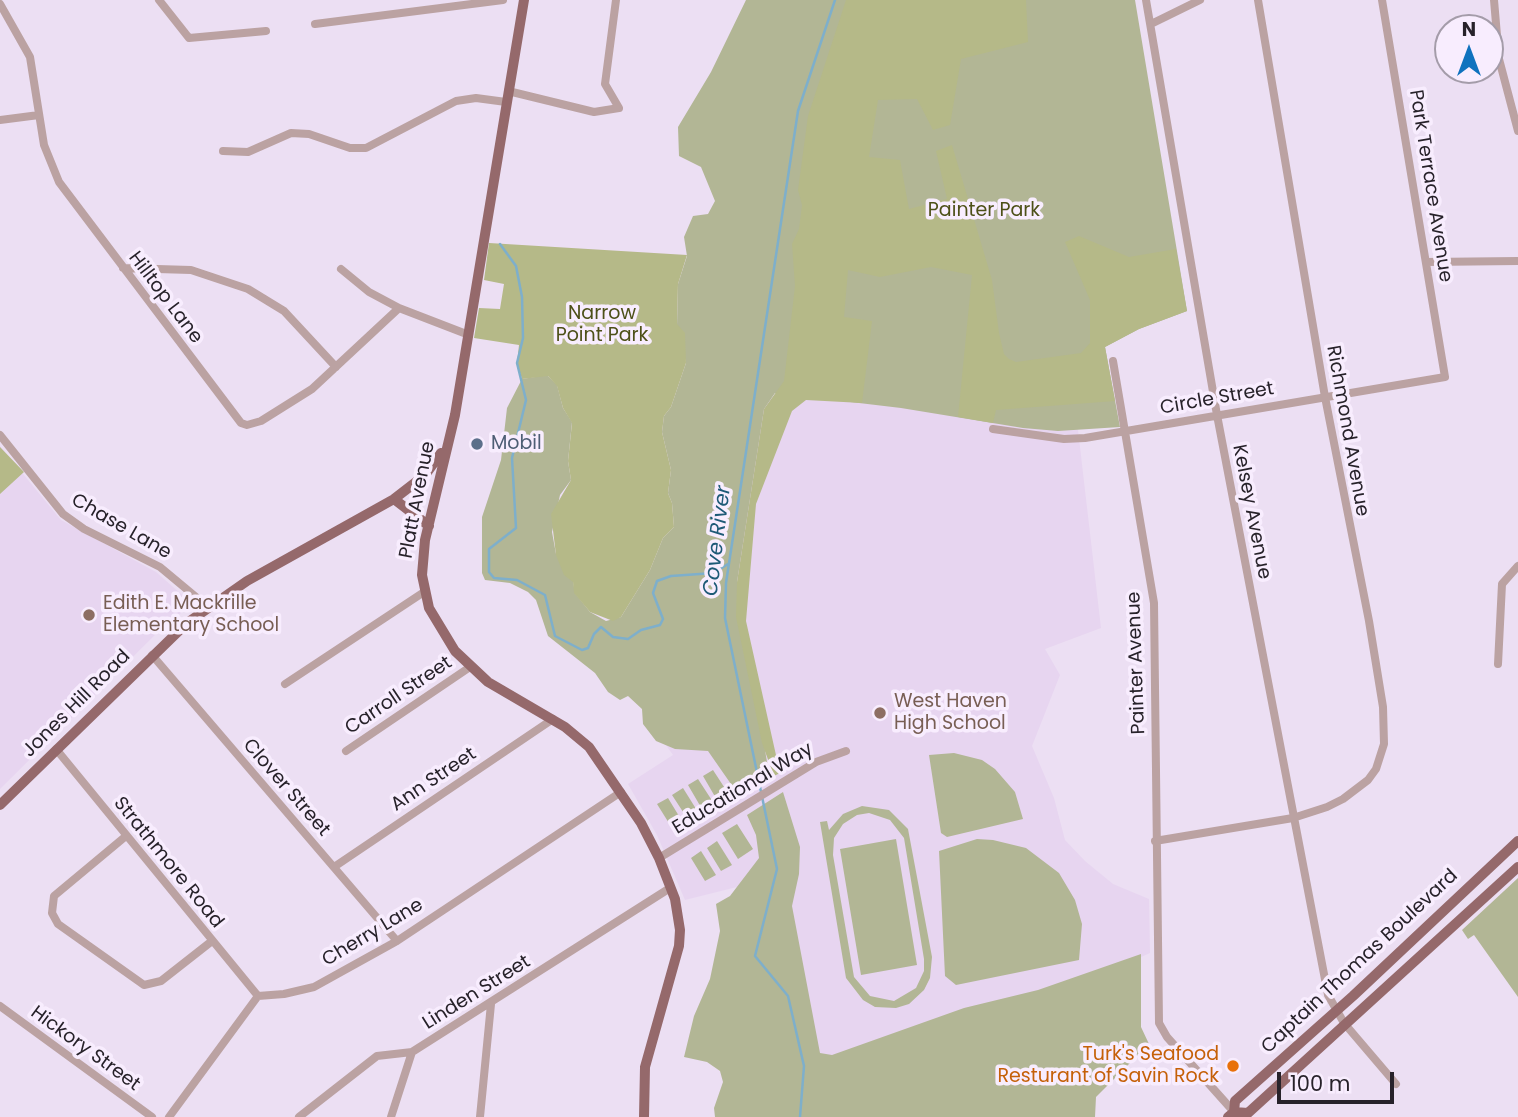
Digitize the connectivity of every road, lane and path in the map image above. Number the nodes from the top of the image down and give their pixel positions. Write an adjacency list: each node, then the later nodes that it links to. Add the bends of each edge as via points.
1 (159, 0): 13 (street, via 188,38)
2 (503, 0): 11 (street)
3 (524, 0): 14 (main road, Platt Avenue)
4 (616, 0): 14 (street, via 605,85 619,108 594,112)
5 (1146, 0): 12 (street, Kelsey Avenue)
6 (1199, 0): 12 (street)
7 (1258, 0): 28 (street, Richmond Avenue)
8 (1382, 0): 20 (street, Park Terrace Avenue)
9 (1494, 0): 17 (street, via 1499,59)
10 (0, 4): 15 (street, Hilltop Lane, via 30,57)
11 (315, 24)
12 (1150, 24): 29 (street, Kelsey Avenue)
13 (266, 31)
14 (507, 96): 18 (street, via 456,101 366,148 291,133 248,152); 24 (main road, Platt Avenue)
15 (39, 115): 16 (street); 21 (street, Hilltop Lane, via 44,145 60,182)
16 (0, 120)
17 (1518, 131)
18 (223, 151)
19 (1518, 261): 20 (street)
20 (1426, 262): 27 (street, Park Terrace Avenue)
21 (123, 268): 26 (street, via 191,270 248,289 284,311); 26 (street, Hilltop Lane, via 241,423 253,424 289,405)
22 (341, 269): 23 (street, via 369,292)
23 (400, 308): 24 (street); 26 (street, Hilltop Lane)
24 (469, 335): 33 (main road, Platt Avenue)
25 (1113, 361): 31 (street, Painter Avenue)
26 (336, 367)
27 (1445, 377): 28 (street, Circle Street)
28 (1325, 397): 29 (street, Circle Street); 49 (street, Richmond Avenue, via 1369,621 1384,744 1376,769 1357,790 1327,807)
29 (1217, 415): 31 (street, Circle Street); 49 (street, Kelsey Avenue)
30 (993, 429): 31 (street, Circle Street, via 1064,439)
31 (1126, 431): 51 (street, Painter Avenue, via 1154,603)
32 (0, 436): 38 (street, Chase Lane, via 63,514 160,567)
33 (445, 446): 34 (main road, Jones Hill Road, via 425,475); 35 (main road, Platt Avenue)
34 (394, 499): 35 (main road); 38 (main road, Jones Hill Road)
35 (429, 526): 37 (main road, Platt Avenue, via 422,559)
36 (1518, 566): 40 (street, via 1502,584)
37 (424, 592): 41 (main road, Platt Avenue, via 438,626); 42 (street)
38 (208, 607): 39 (main road, Jones Hill Road)
39 (152, 655): 44 (main road, Jones Hill Road); 54 (street, Clover Street)
40 (1498, 664)
41 (470, 667): 43 (main road, Platt Avenue); 45 (street, Carroll Street)
42 (285, 684)
43 (552, 719): 47 (main road, Platt Avenue, via 589,747); 54 (street, Ann Street)
44 (56, 749): 48 (main road, Jones Hill Road); 50 (street, Strathmore Road)
45 (346, 751)
46 (846, 751): 53 (street, Educational Way, via 817,762)
47 (621, 792): 53 (main road, Platt Avenue); 58 (street, Cherry Lane)
48 (0, 805)
49 (1293, 818): 51 (street, Richmond Avenue); 62 (street, Kelsey Avenue, via 1328,995)
50 (126, 836): 57 (street, Strathmore Road); 57 (street, via 54,896 52,913 58,924 144,985 162,981)
51 (1156, 841): 66 (street, Painter Avenue, via 1159,1023)
52 (1518, 841): 62 (main road, Captain Thomas Boulevard)
53 (659, 858): 56 (main road, Platt Avenue)
54 (334, 867): 58 (street, Clover Street)
55 (1518, 867): 63 (main road, Captain Thomas Boulevard)
56 (670, 888): 60 (street, Linden Street); 72 (main road, Platt Avenue, via 680,916 679,946 648,1054)
57 (212, 941): 59 (street, Strathmore Road)
58 (397, 941): 59 (street, Cherry Lane, via 314,986)
59 (258, 996): 68 (street)
60 (491, 1004): 64 (street, Linden Street); 71 (street)
61 (0, 1006): 67 (street, Hickory Street)
62 (1335, 1010): 63 (street, Kelsey Avenue); 66 (main road, Captain Thomas Boulevard, via 1235,1101)
63 (1344, 1023): 65 (street, Kelsey Avenue); 66 (main road, Captain Thomas Boulevard, via 1248,1113)
64 (412, 1052): 69 (street, Linden Street, via 377,1056); 70 (street)
65 (1396, 1084)
66 (1231, 1114)
67 (152, 1117)
68 (169, 1117)
69 (299, 1117)
70 (391, 1117)
71 (480, 1117)
72 (644, 1117)

